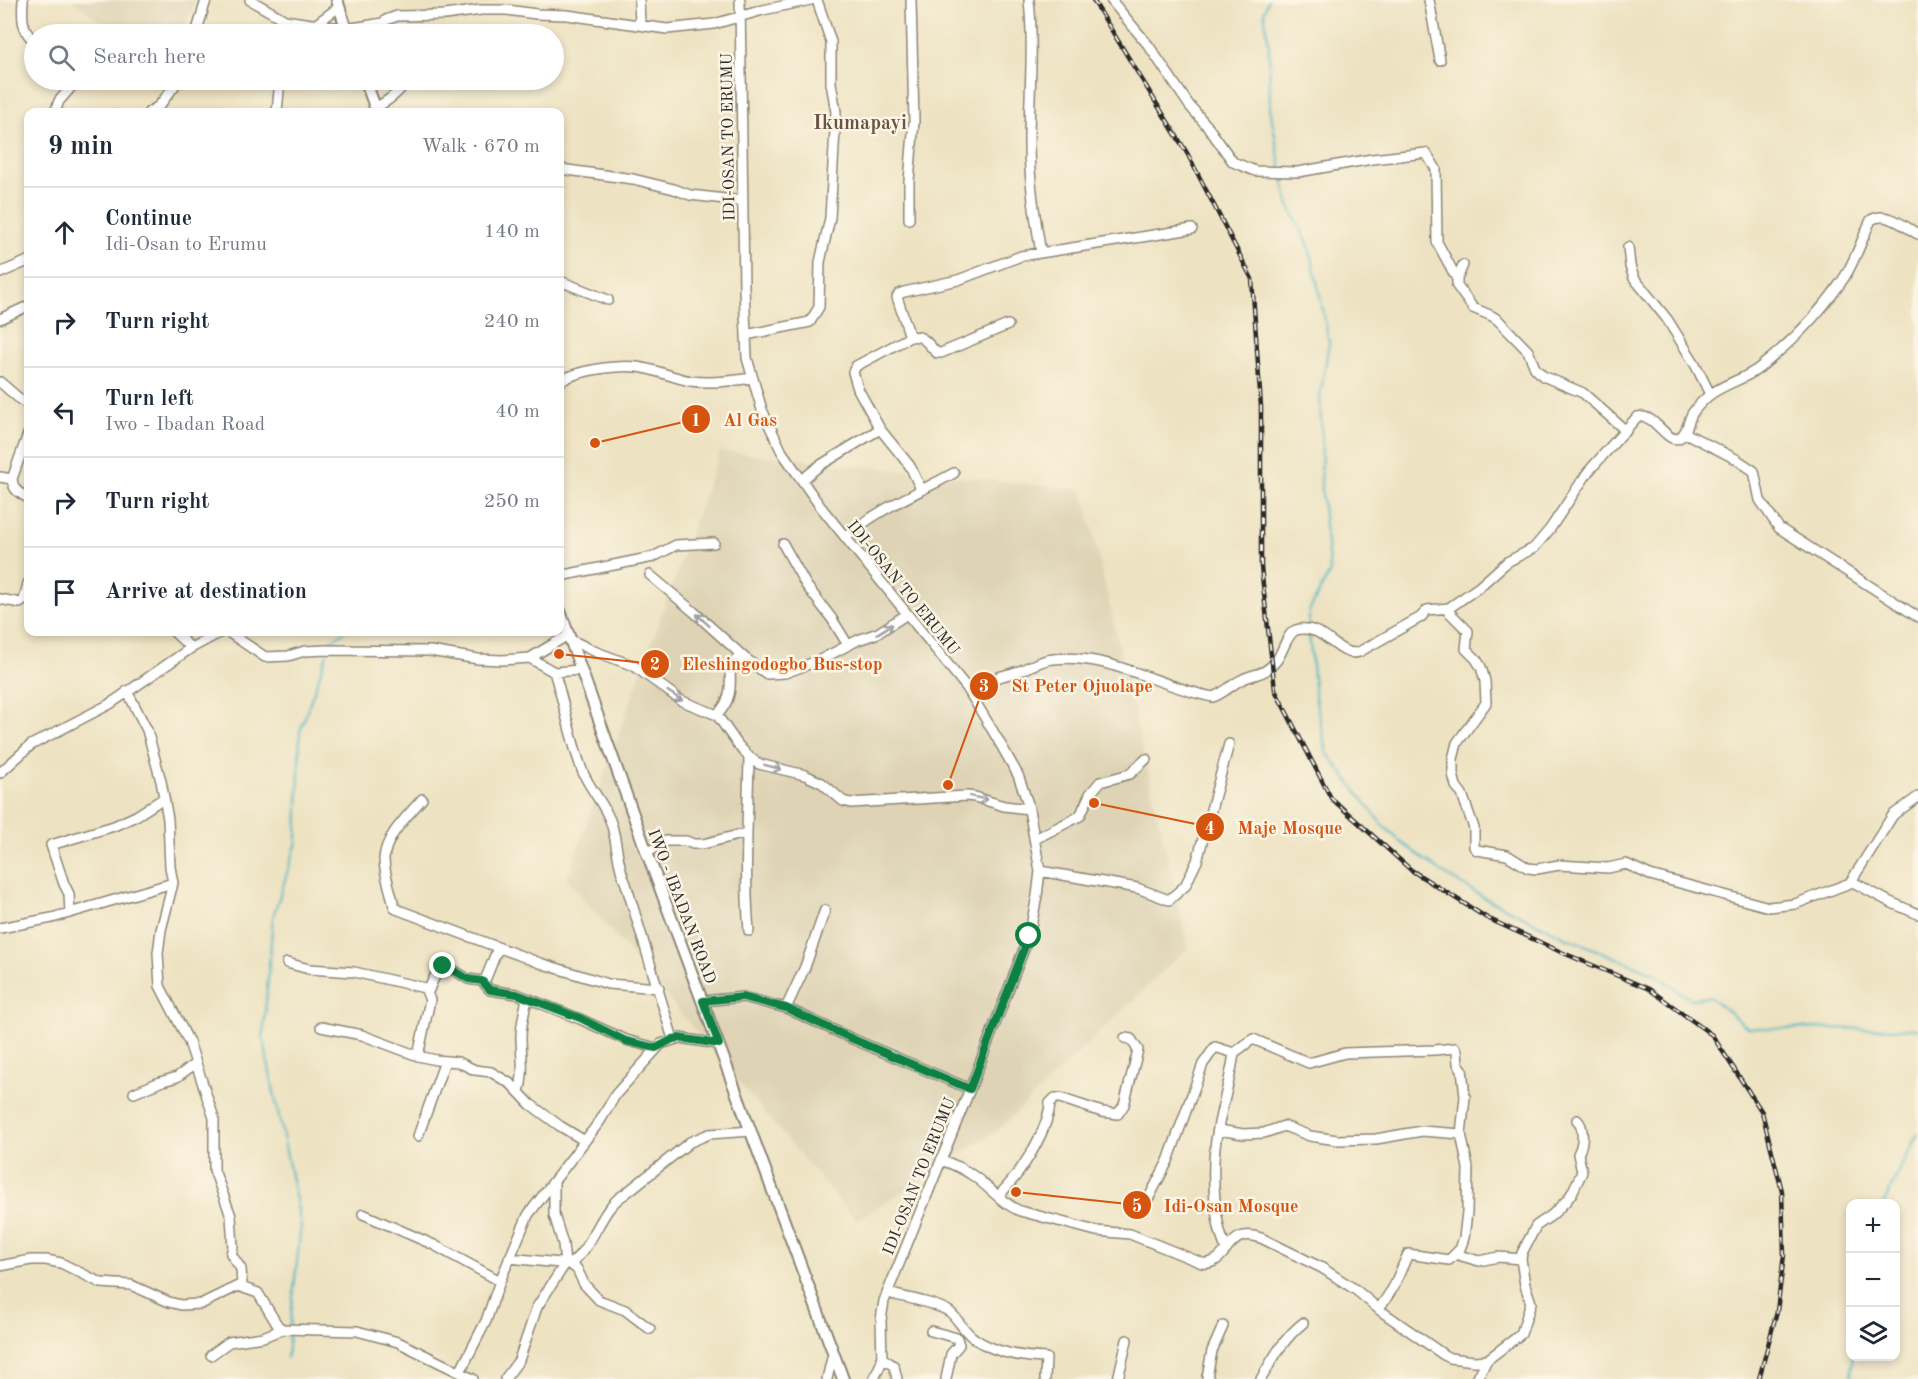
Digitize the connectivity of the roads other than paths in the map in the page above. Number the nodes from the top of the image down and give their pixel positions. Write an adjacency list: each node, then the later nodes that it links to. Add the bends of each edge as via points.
1 (23, 0): 22 (street)
2 (206, 0): 16 (street)
3 (639, 0): 21 (street)
4 (740, 0): 14 (street, IDI-OSAN TO ERUMU)
5 (811, 0): 14 (street)
6 (817, 0): 50 (street, via 831,42 836,112 830,218 820,262 819,307 810,322)
7 (911, 0): 36 (street, via 914,121)
8 (1029, 0): 40 (street, via 1029,146)
9 (1111, 0): 44 (street, via 1233,162 1255,171 1298,172 1426,153 1436,169 1437,242)
10 (1429, 0): 23 (street)
11 (255, 1): 15 (street)
12 (338, 3): 18 (street); 19 (main road)
13 (507, 5): 20 (street, via 445,15 397,16); 21 (street, via 536,14)
14 (740, 16): 21 (street, via 714,24 667,29); 35 (street, IDI-OSAN TO ERUMU)
15 (285, 20): 17 (street); 18 (street)
16 (199, 24)
17 (284, 24)
18 (316, 24)
19 (345, 24)
20 (383, 24)
21 (640, 24)
22 (24, 26)
23 (1440, 60)
24 (69, 90): 29 (street)
25 (171, 90): 30 (street)
26 (279, 90): 31 (street)
27 (370, 90): 32 (main road)
28 (399, 90): 33 (street)
29 (56, 108)
30 (156, 108)
31 (277, 108)
32 (379, 108)
33 (381, 108)
34 (564, 170): 35 (street, via 633,179 690,195)
35 (743, 201): 50 (street, IDI-OSAN TO ERUMU)
36 (909, 219)
37 (1192, 229): 40 (street)
38 (1918, 234): 55 (street, via 1884,216 1876,216 1845,277 1797,335 1757,370)
39 (1628, 247): 55 (street, via 1634,278 1667,319)
40 (1041, 253): 51 (street, via 1007,260 958,280 898,294)
41 (24, 263): 43 (street)
42 (1463, 265): 44 (street)
43 (0, 273)
44 (1457, 279): 58 (street, via 1461,293 1473,308 1498,320 1528,351 1543,376 1583,393)
45 (564, 283): 46 (street)
46 (608, 300)
47 (24, 308): 48 (street)
48 (0, 319)
49 (1008, 325): 51 (street, via 941,353 923,338)
50 (746, 335): 52 (street, IDI-OSAN TO ERUMU)
51 (910, 338): 57 (street, via 856,366 853,372)
52 (752, 378): 53 (street, via 694,381 639,367 621,367 579,373); 64 (street, IDI-OSAN TO ERUMU, via 782,452)
53 (564, 380)
54 (0, 382): 56 (street)
55 (1710, 394): 59 (street, via 1693,413)
56 (24, 402)
57 (879, 429): 64 (street); 65 (street, via 910,466)
58 (1626, 431): 59 (street, via 1640,416 1674,439); 74 (street, via 1588,472 1551,530 1534,548 1507,562)
59 (1685, 433): 76 (street, via 1754,471 1760,500 1779,528)
60 (24, 445): 63 (street)
61 (954, 473): 65 (street)
62 (0, 477): 63 (street)
63 (12, 479): 66 (street, via 16,491)
64 (802, 480): 67 (street, IDI-OSAN TO ERUMU)
65 (921, 489): 67 (street)
66 (24, 496)
67 (846, 537): 75 (street, IDI-OSAN TO ERUMU)
68 (714, 543): 70 (street, via 676,545 653,557)
69 (783, 544): 82 (street)
70 (564, 575)
71 (650, 575): 85 (street, one-way to 71)
72 (0, 599): 73 (street, via 20,603)
73 (24, 600)
74 (1446, 609): 88 (street, via 1427,610 1354,653 1346,652 1325,635 1296,630 1278,659 1262,674 1244,678 1213,697 1074,658 1040,662); 103 (street, via 1468,631 1466,650 1476,659 1485,681 1486,704 1457,743 1453,759 1456,786 1474,828 1477,850 1507,855 1528,868 1608,868 1626,864 1769,907 1795,904)
75 (907, 614): 82 (street, one-way to 75, via 878,633); 88 (street, IDI-OSAN TO ERUMU)
76 (1918, 616)
77 (564, 623): 81 (main road, IWO - IBADAN ROAD)
78 (178, 636): 83 (street)
79 (214, 636): 83 (street)
80 (234, 636): 84 (street, via 265,657 327,650 430,651 502,660)
81 (569, 637): 84 (street); 86 (main road, IWO - IBADAN ROAD); 90 (street, one-way to 90, via 634,666 682,701)
82 (848, 645): 85 (street, via 820,660 774,675)
83 (191, 648): 89 (street)
84 (530, 658): 87 (street)
85 (746, 659): 90 (street, via 737,659 731,665 730,696)
86 (581, 670): 87 (street); 101 (main road, IWO - IBADAN ROAD)
87 (554, 672): 113 (street, via 583,772 612,824 619,870)
88 (967, 688): 98 (street, IDI-OSAN TO ERUMU, via 1018,775)
89 (127, 691): 94 (street, via 90,716 31,745); 96 (street, via 147,730)
90 (717, 715): 92 (street)
91 (1229, 744): 102 (street, via 1197,861 1185,886 1169,900 1137,888)
92 (749, 757): 98 (street, one-way to 98, via 759,764 805,775 851,803 967,796); 99 (street)
93 (1146, 759): 100 (street, via 1130,774 1100,782 1080,816)
94 (0, 773)
95 (1918, 797): 103 (street, via 1893,814)
96 (164, 798): 104 (street); 106 (street, via 114,826 51,844 69,894)
97 (422, 799): 110 (street, via 390,838 386,849 384,861 394,906)
98 (1029, 809): 100 (street, IDI-OSAN TO ERUMU)
99 (746, 833): 101 (street, via 703,844 666,842); 109 (street)
100 (1035, 839): 102 (street, IDI-OSAN TO ERUMU)
101 (646, 853): 116 (main road, IWO - IBADAN ROAD)
102 (1040, 871): 127 (street, IDI-OSAN TO ERUMU, via 1029,936)
103 (1851, 881): 107 (street)
104 (173, 884): 106 (street); 126 (street, via 161,930 158,973 163,995)
105 (825, 910): 117 (street)
106 (70, 913): 108 (street)
107 (1918, 914)
108 (0, 928)
109 (749, 931)
110 (498, 948): 112 (street); 113 (street, via 608,984)
111 (287, 963): 114 (street, via 419,985)
112 (482, 981): 114 (street, via 468,979 443,966); 115 (street, via 490,990)
113 (659, 988): 120 (street)
114 (428, 992): 124 (street, via 430,1000)
115 (530, 999): 122 (street, via 626,1041); 128 (street, via 521,1036 523,1068)
116 (703, 1001): 117 (street, via 743,997); 121 (main road, IWO - IBADAN ROAD)
117 (786, 1008): 127 (street)
118 (321, 1027): 124 (street, via 362,1035)
119 (1125, 1038): 138 (street, via 1131,1039 1138,1050 1124,1105 1118,1114 1055,1098 1039,1138 1017,1175)
120 (673, 1039): 121 (street); 122 (street)
121 (719, 1044): 132 (main road, IWO - IBADAN ROAD)
122 (656, 1048): 135 (street, via 616,1094)
123 (1234, 1053): 131 (street); 133 (street, via 1253,1039 1309,1063 1345,1053 1455,1048 1465,1097); 139 (street, via 1215,1047 1203,1064 1168,1161)
124 (418, 1056): 125 (street)
125 (445, 1061): 128 (street, via 492,1072); 134 (street)
126 (196, 1063): 129 (street, via 177,1077); 148 (street, via 214,1118 214,1170 231,1216 231,1254 241,1269 242,1284)
127 (970, 1089): 136 (street, IDI-OSAN TO ERUMU)
128 (519, 1092): 135 (street)
129 (134, 1093)
130 (1577, 1120): 144 (street, via 1583,1133 1578,1154 1580,1178 1567,1200 1536,1226)
131 (1219, 1130): 133 (street, via 1243,1134 1284,1126 1310,1136 1337,1140 1422,1131); 141 (street, via 1215,1148 1216,1211)
132 (751, 1131): 145 (street, via 709,1134 690,1142 615,1200 594,1237); 157 (main road, IWO - IBADAN ROAD)
133 (1461, 1134): 142 (street, via 1468,1168 1467,1212 1464,1238)
134 (418, 1136)
135 (585, 1142): 137 (street)
136 (941, 1160): 138 (street, via 974,1176); 149 (street, IDI-OSAN TO ERUMU)
137 (554, 1181): 143 (street, via 528,1215); 145 (street, via 554,1215)
138 (998, 1196): 141 (street, via 1020,1211 1096,1231 1131,1234 1202,1263 1215,1262)
139 (1143, 1209)
140 (363, 1214): 147 (street, via 434,1245)
141 (1226, 1248): 150 (street, via 1244,1234 1261,1238 1322,1268)
142 (1455, 1254): 144 (street, via 1479,1261 1498,1257); 150 (street, via 1449,1260 1408,1254)
143 (509, 1258): 145 (street); 147 (street)
144 (1521, 1259): 160 (street, via 1530,1303 1526,1322 1521,1334)
145 (567, 1264): 154 (street, via 577,1269 584,1284 599,1299 625,1310); 165 (street, via 537,1307 519,1359)
146 (0, 1266): 148 (street, via 31,1260 61,1263 101,1283 131,1285 181,1305 201,1304)
147 (500, 1281): 163 (street)
148 (238, 1286): 153 (street, via 258,1293)
149 (887, 1293): 159 (street, IDI-OSAN TO ERUMU, via 881,1320); 171 (street, via 948,1311 973,1337 998,1350 1046,1358)
150 (1379, 1310): 161 (street, via 1450,1358)
151 (1303, 1323): 173 (street, via 1290,1333)
152 (1223, 1326): 164 (street, via 1212,1351)
153 (283, 1329): 158 (street, via 263,1337 229,1342); 163 (street, via 357,1331 398,1342)
154 (650, 1329)
155 (931, 1331): 170 (street, via 957,1338 959,1345 951,1354)
156 (1127, 1340): 172 (street)
157 (833, 1354): 166 (street); 167 (main road, IWO - IBADAN ROAD)
158 (211, 1355)
159 (882, 1358): 168 (street, IDI-OSAN TO ERUMU); 169 (street, via 892,1364)
160 (1487, 1360): 161 (street); 162 (street)
161 (1474, 1361): 162 (street)
162 (1482, 1369): 174 (street)
163 (467, 1375)
164 (1207, 1378)
165 (505, 1379)
166 (826, 1379)
167 (843, 1379)
168 (874, 1379)
169 (897, 1379)
170 (946, 1379)
171 (1045, 1379)
172 (1118, 1379)
173 (1261, 1379)
174 (1478, 1379)

